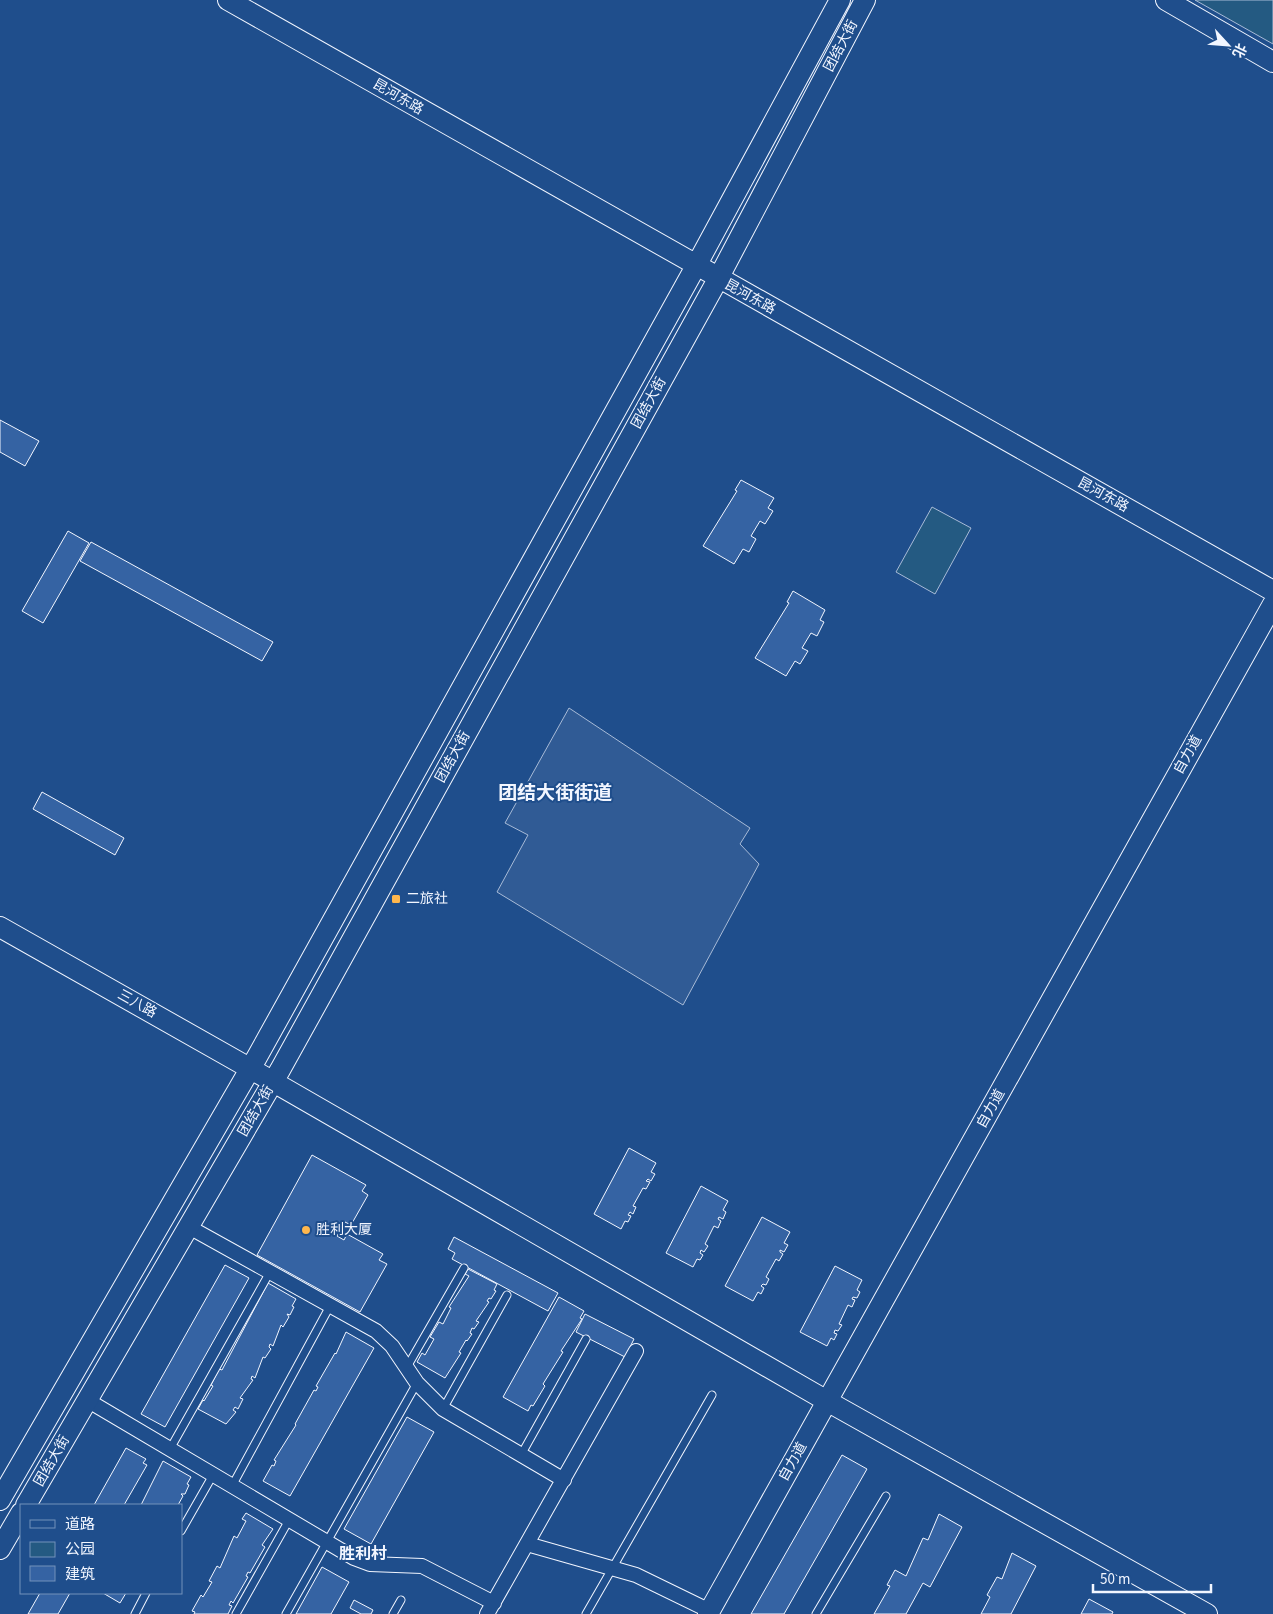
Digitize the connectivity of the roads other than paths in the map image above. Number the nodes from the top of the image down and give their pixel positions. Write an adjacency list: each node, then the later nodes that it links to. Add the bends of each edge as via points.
1 (228, 0): 6 (main road, 昆河东路)
2 (840, 0): 6 (main road, 团结大街)
3 (865, 0): 7 (main road, 团结大街)
4 (1166, 0): 5 (main road)
5 (1273, 62)
6 (696, 266): 7 (main road, 昆河东路); 11 (main road, 团结大街)
7 (718, 279): 8 (main road, 昆河东路); 12 (main road, 团结大街)
8 (1273, 591)
9 (1273, 604): 24 (main road, 自力道)
10 (0, 927): 11 (main road, 三八路)
11 (251, 1068): 12 (main road, 三八路); 32 (main road, 团结大街)
12 (274, 1082): 13 (main road, 团结大街); 24 (main road, 三八路)
13 (189, 1227): 15 (street); 23 (main road, 团结大街)
14 (464, 1268): 20 (lane)
15 (270, 1272): 17 (street); 26 (lane)
16 (507, 1295): 25 (lane)
17 (330, 1306): 20 (street, via 381,1335); 30 (lane)
18 (586, 1339): 27 (lane)
19 (636, 1352): 29 (street)
20 (407, 1367): 21 (street)
21 (417, 1383): 25 (street); 37 (lane)
22 (712, 1395): 40 (lane)
23 (87, 1400): 26 (street); 33 (main road, 团结大街)
24 (827, 1401): 44 (main road, 自力道); 51 (main road, 三八路)
25 (443, 1409): 27 (street)
26 (170, 1449): 28 (street)
27 (522, 1455): 29 (street)
28 (213, 1475): 30 (street); 36 (lane)
29 (564, 1480): 38 (street)
30 (232, 1486): 35 (street)
31 (886, 1496): 50 (lane)
32 (0, 1500)
33 (27, 1504)
34 (20, 1515): 39 (main road)
35 (289, 1520): 37 (street); 46 (lane)
36 (182, 1529)
37 (327, 1542): 43 (street, via 362,1562 432,1569); 47 (lane)
38 (527, 1544): 40 (street); 43 (street)
39 (0, 1549)
40 (612, 1568): 44 (street, via 649,1580); 49 (lane)
41 (145, 1594): 45 (lane)
42 (401, 1600): 48 (lane)
43 (490, 1608)
44 (709, 1612)
45 (134, 1614)
46 (236, 1614)
47 (286, 1614)
48 (393, 1614)
49 (586, 1614)
50 (816, 1614)
51 (1207, 1614)

